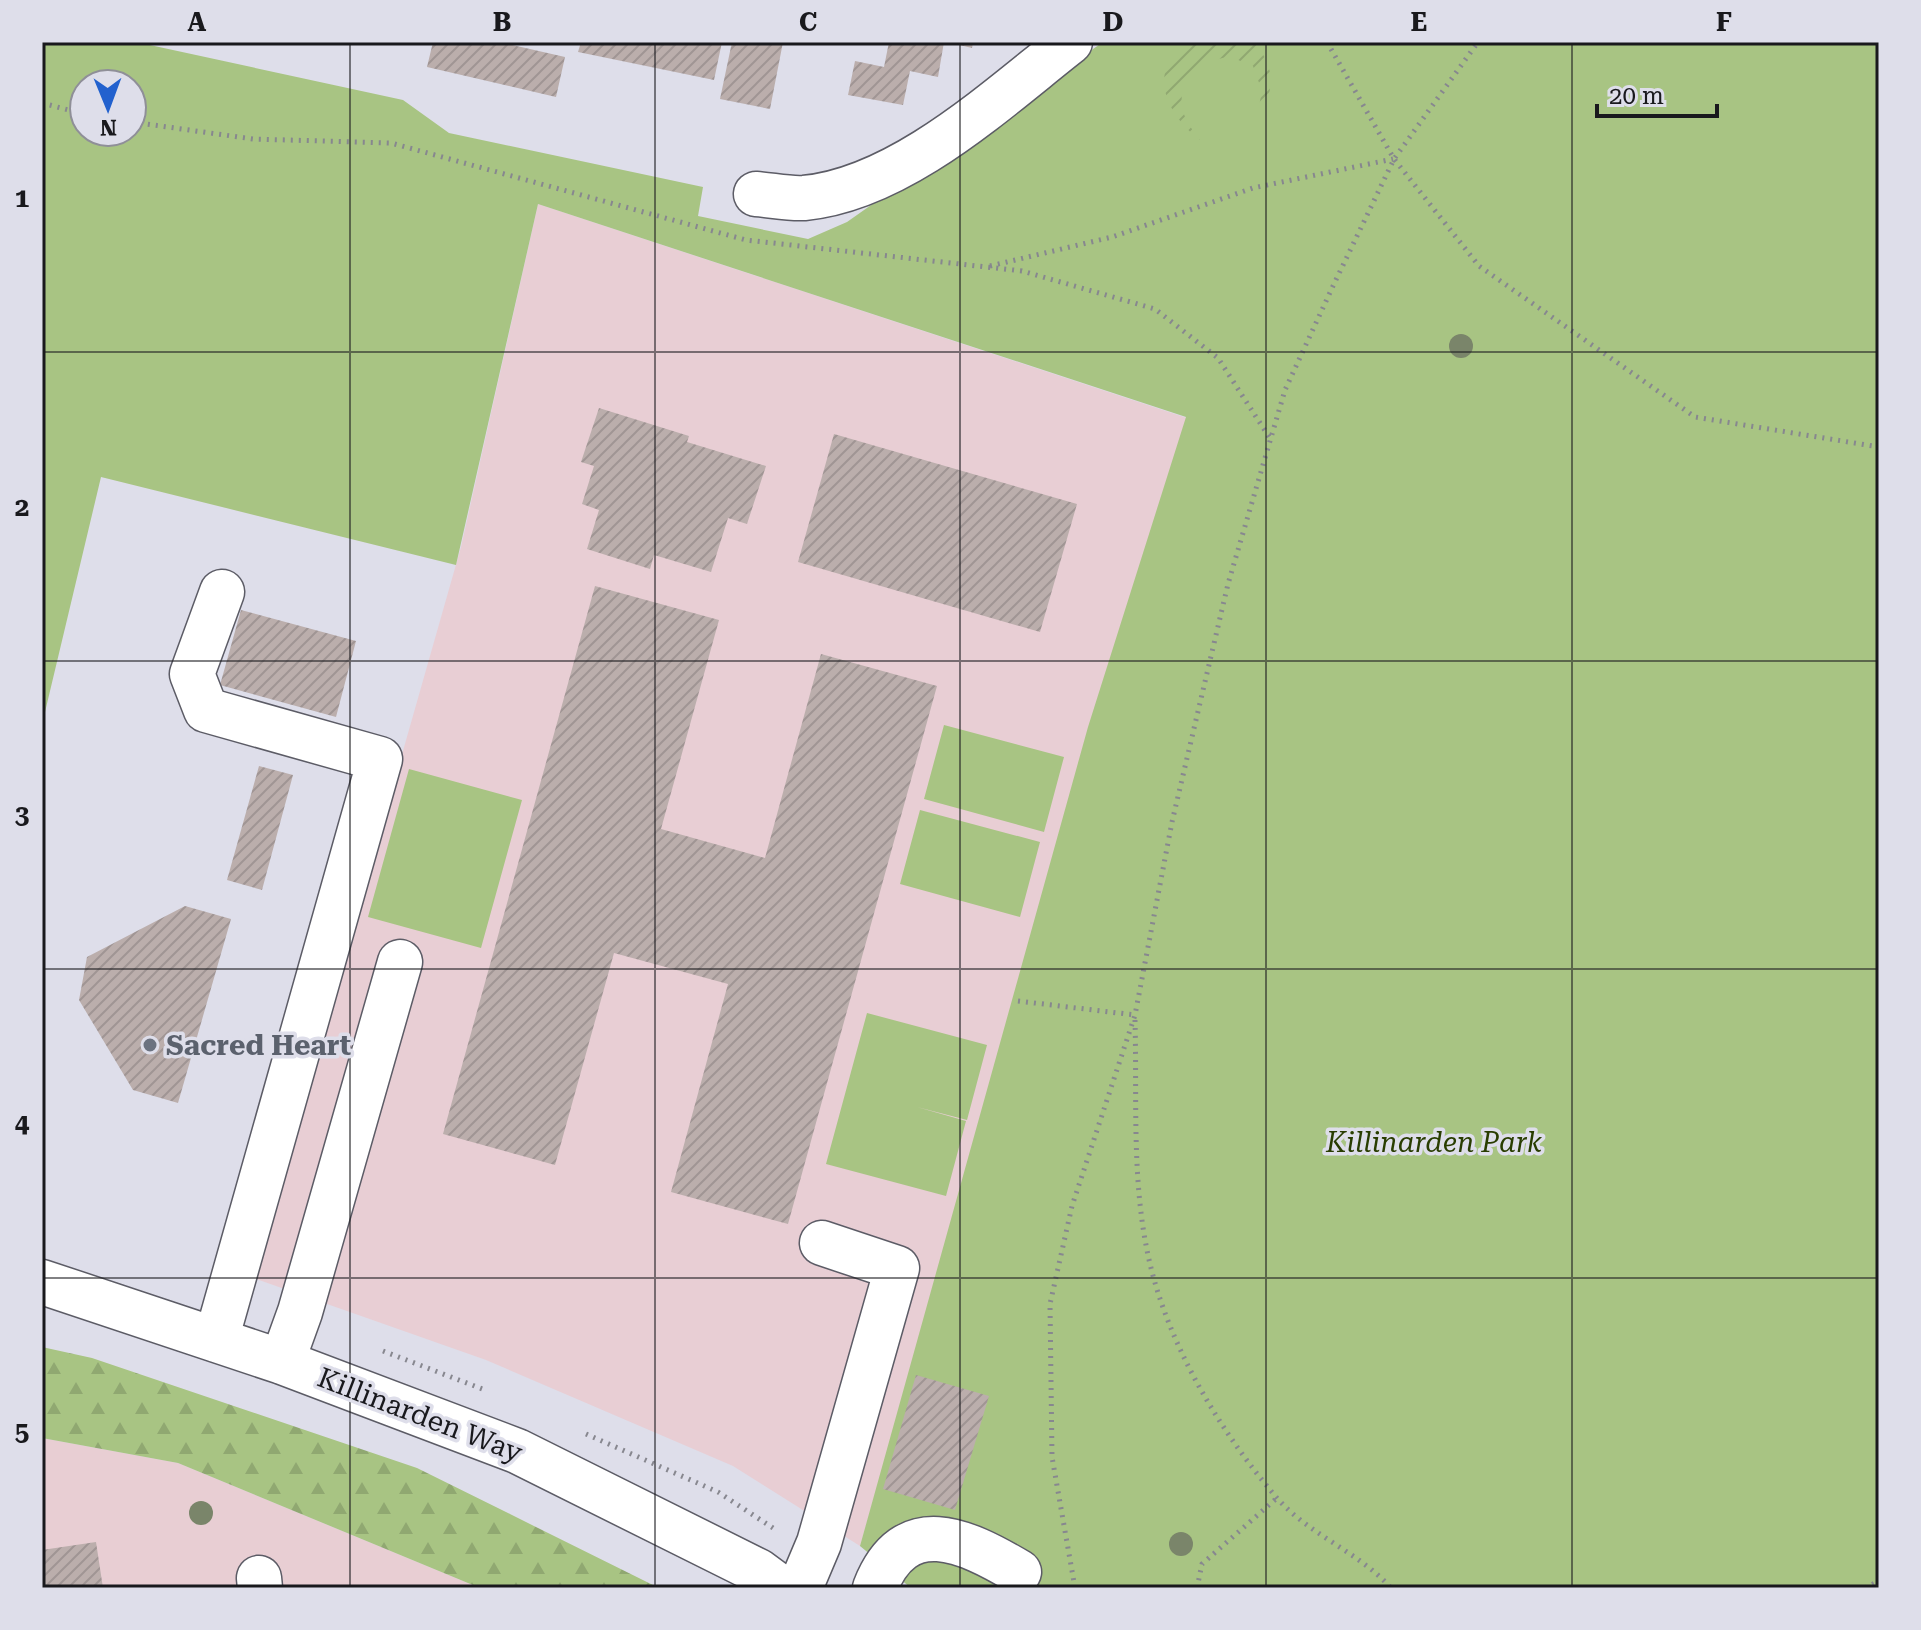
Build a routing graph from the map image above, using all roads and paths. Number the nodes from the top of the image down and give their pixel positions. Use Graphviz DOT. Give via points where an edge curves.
graph roads {
  1 [pos="1070,42"];
  2 [pos="1327,42"];
  3 [pos="1478,42"];
  4 [pos="42,106"];
  5 [pos="68,110"];
  6 [pos="148,124"];
  7 [pos="1394,159"];
  8 [pos="756,194"];
  9 [pos="986,267"];
  10 [pos="1272,441"];
  11 [pos="1879,447"];
  12 [pos="222,592"];
  13 [pos="400,962"];
  14 [pos="1018,1001"];
  15 [pos="1135,1015"];
  16 [pos="822,1243"];
  17 [pos="42,1282"];
  18 [pos="216,1340"];
  19 [pos="282,1362"];
  20 [pos="1277,1498"];
  21 [pos="1019,1572"];
  22 [pos="1879,1581"];
  23 [pos="1385,1585"];
  24 [pos="781,1588"];
  25 [pos="800,1588"];
  26 [pos="875,1588"];
  27 [pos="1075,1588"];
  28 [pos="1197,1588"];
  29 [pos="1391,1588"];
  30 [pos="1865,1588"];
  1 -- 8 [label="street" via="932,149 869,180 805,198"];
  2 -- 7 [label="path"];
  3 -- 7 [label="path"];
  4 -- 5 [label="path"];
  6 -- 9 [label="path" via="253,139 391,143 746,240"];
  7 -- 9 [label="path" via="1253,188 1112,237"];
  7 -- 10 [label="path" via="1285,390"];
  7 -- 11 [label="path" via="1479,266 1695,417"];
  9 -- 10 [label="path" via="1022,271 1155,309 1218,358"];
  10 -- 15 [label="path" via="1224,599 1172,822"];
  12 -- 18 [label="street" via="192,674 206,710 380,759"];
  13 -- 19 [label="street"];
  14 -- 15 [label="path"];
  15 -- 20 [label="path" via="1146,1246 1175,1336 1222,1426"];
  15 -- 27 [label="path" via="1072,1206 1050,1304 1052,1457"];
  16 -- 25 [label="street" via="897,1268 819,1543"];
  17 -- 18 [label="street, Killinarden Way"];
  18 -- 19 [label="street, Killinarden Way"];
  19 -- 24 [label="street, Killinarden Way" via="517,1451 758,1571"];
  20 -- 23 [label="path" via="1305,1526"];
  20 -- 28 [label="path" via="1202,1564"];
  21 -- 26 [label="street" via="956,1540 916,1541 896,1550"];
  22 -- 30 [label="path"];
  23 -- 29 [label="path"];
}
